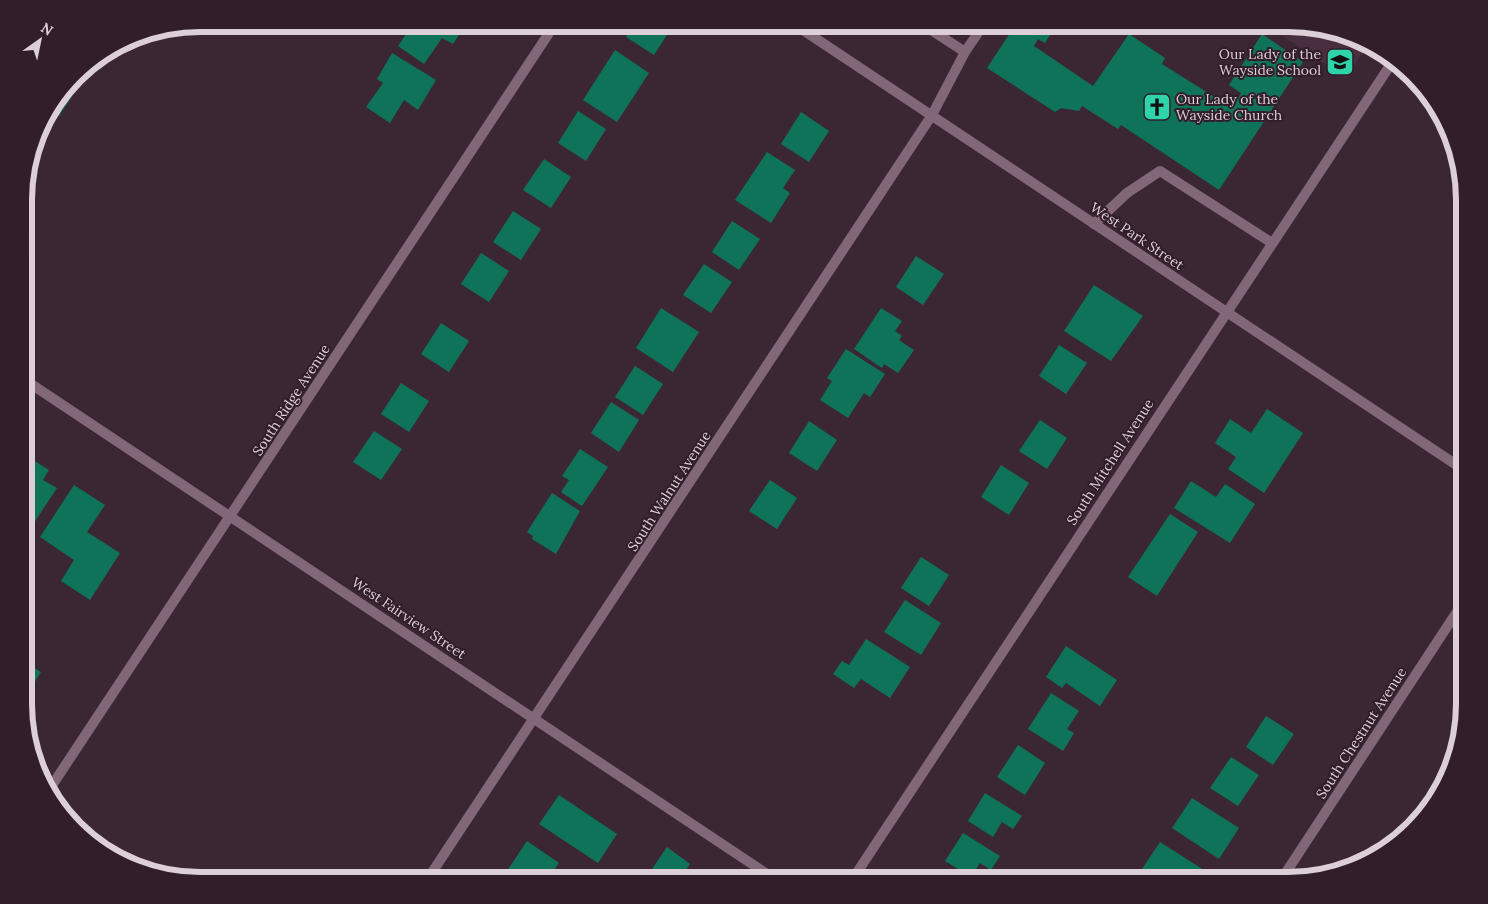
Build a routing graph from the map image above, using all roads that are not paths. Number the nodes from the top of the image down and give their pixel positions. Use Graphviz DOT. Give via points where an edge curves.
graph roads {
  1 [pos="807,32"];
  2 [pos="935,32"];
  3 [pos="978,32"];
  4 [pos="549,33"];
  5 [pos="965,52"];
  6 [pos="1389,66"];
  7 [pos="932,115"];
  8 [pos="1094,224"];
  9 [pos="1272,243"];
  10 [pos="1226,312"];
  11 [pos="32,385"];
  12 [pos="1455,464"];
  13 [pos="232,516"];
  14 [pos="1455,615"];
  15 [pos="535,719"];
  16 [pos="53,784"];
  17 [pos="763,871"];
  18 [pos="858,871"];
  19 [pos="1287,871"];
  20 [pos="433,872"];
  1 -- 7 [label="street, West Park Street"];
  2 -- 5 [label="street"];
  3 -- 5 [label="street, South Walnut Avenue"];
  4 -- 13 [label="street, South Ridge Avenue"];
  5 -- 7 [label="street, South Walnut Avenue"];
  6 -- 9 [label="street, South Mitchell Avenue"];
  7 -- 8 [label="street, West Park Street"];
  7 -- 15 [label="street, South Walnut Avenue"];
  8 -- 9 [label="street" via="1127,193 1160,171"];
  8 -- 10 [label="street, West Park Street"];
  9 -- 10 [label="street, South Mitchell Avenue"];
  10 -- 12 [label="street, West Park Street"];
  10 -- 18 [label="street, South Mitchell Avenue"];
  11 -- 13 [label="street, West Fairview Street"];
  13 -- 15 [label="street, West Fairview Street"];
  13 -- 16 [label="street, South Ridge Avenue"];
  14 -- 19 [label="street, South Chestnut Avenue"];
  15 -- 17 [label="street, West Fairview Street"];
  15 -- 20 [label="street, South Walnut Avenue"];
}
